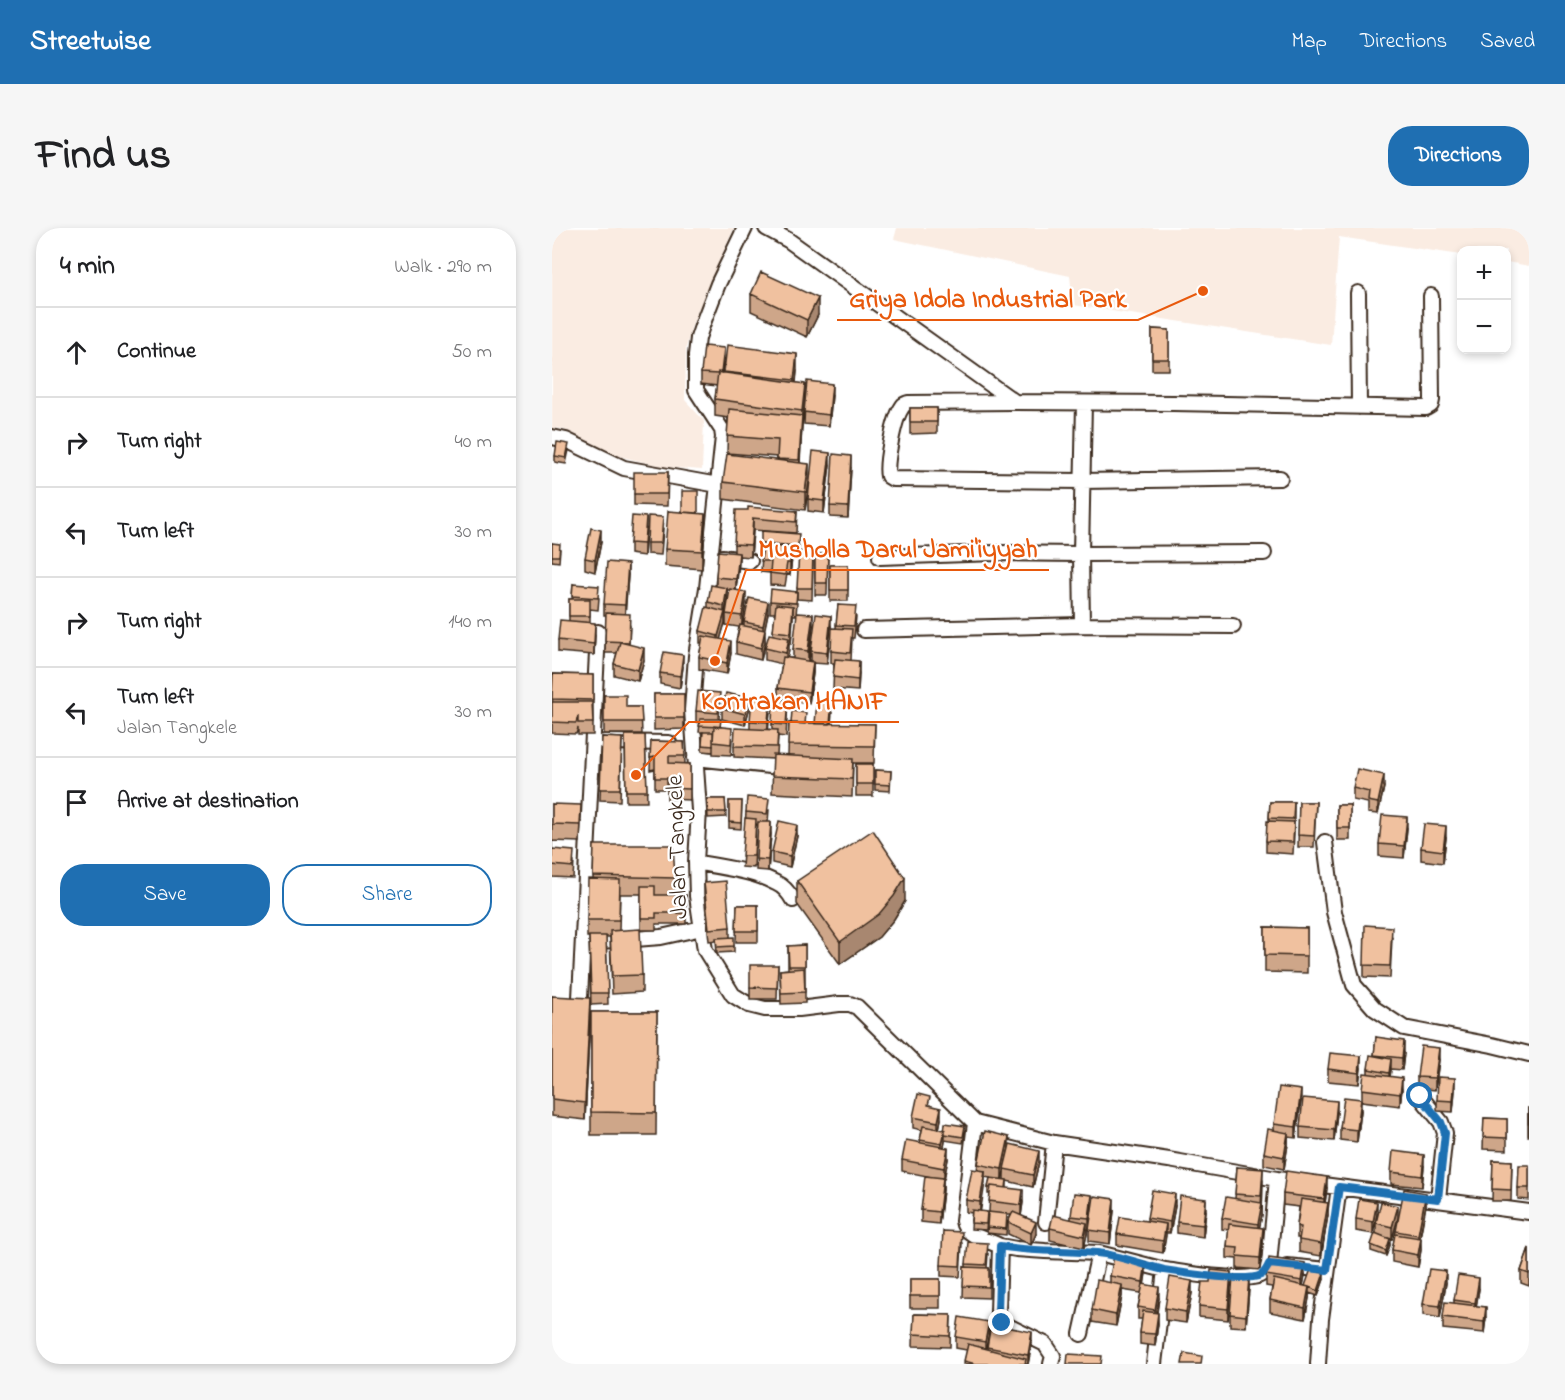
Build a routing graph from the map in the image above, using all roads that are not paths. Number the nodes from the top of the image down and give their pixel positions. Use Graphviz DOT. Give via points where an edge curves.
graph roads {
  1 [pos="745,228"];
  2 [pos="766,228"];
  3 [pos="1358,293"];
  4 [pos="1431,296"];
  5 [pos="1015,402"];
  6 [pos="1084,403"];
  7 [pos="1359,407"];
  8 [pos="552,437"];
  9 [pos="1280,478"];
  10 [pos="1082,481"];
  11 [pos="718,485"];
  12 [pos="1264,553"];
  13 [pos="1081,554"];
  14 [pos="710,556"];
  15 [pos="880,556"];
  16 [pos="750,561"];
  17 [pos="1082,625"];
  18 [pos="1233,626"];
  19 [pos="864,630"];
  20 [pos="598,632"];
  21 [pos="593,742"];
  22 [pos="694,743"];
  23 [pos="695,758"];
  24 [pos="805,769"];
  25 [pos="1325,843"];
  26 [pos="696,862"];
  27 [pos="793,900"];
  28 [pos="702,928"];
  29 [pos="583,941"];
  30 [pos="552,1008"];
  31 [pos="1529,1054"];
  32 [pos="1420,1096"];
  33 [pos="975,1123"];
  34 [pos="1054,1143"];
  35 [pos="1277,1179"];
  36 [pos="1339,1187"];
  37 [pos="1438,1199"];
  38 [pos="1529,1212"];
  39 [pos="1046,1222"];
  40 [pos="1000,1246"];
  41 [pos="1099,1253"];
  42 [pos="1269,1264"];
  43 [pos="1165,1270"];
  44 [pos="1327,1270"];
  45 [pos="1081,1334"];
  46 [pos="1051,1364"];
  47 [pos="1154,1364"];
  48 [pos="1318,1364"];
  1 -- 11 [label="street, Jalan Tangkele" via="718,284 698,338 696,355 696,390 722,430"];
  2 -- 5 [label="street"];
  3 -- 7 [label="street"];
  4 -- 7 [label="street" via="1431,405"];
  5 -- 6 [label="street"];
  5 -- 10 [label="street" via="904,405 892,438 888,476"];
  6 -- 7 [label="street"];
  6 -- 10 [label="street"];
  8 -- 11 [label="street" via="624,468"];
  9 -- 10 [label="street"];
  10 -- 13 [label="street"];
  11 -- 14 [label="street, Jalan Tangkele"];
  12 -- 13 [label="street"];
  13 -- 15 [label="street"];
  13 -- 17 [label="street"];
  14 -- 16 [label="street"];
  14 -- 22 [label="street, Jalan Tangkele" via="696,656 699,693 692,710"];
  17 -- 18 [label="street"];
  17 -- 19 [label="street"];
  20 -- 21 [label="street"];
  21 -- 22 [label="street"];
  21 -- 29 [label="street"];
  22 -- 23 [label="street, Jalan Tangkele"];
  23 -- 24 [label="street"];
  23 -- 26 [label="street, Jalan Tangkele" via="699,810"];
  25 -- 31 [label="street" via="1334,912 1354,985 1375,1009 1404,1028"];
  26 -- 27 [label="street" via="777,883"];
  26 -- 28 [label="street, Jalan Tangkele"];
  28 -- 29 [label="street" via="661,937"];
  28 -- 33 [label="street, Jalan Tangkele" via="705,950 733,995 765,1009 839,1004 857,1007"];
  29 -- 30 [label="street" via="578,1009"];
  32 -- 37 [label="street" via="1445,1133"];
  33 -- 34 [label="street"];
  33 -- 40 [label="street" via="964,1228"];
  34 -- 35 [label="street"];
  34 -- 39 [label="street"];
  35 -- 36 [label="street"];
  35 -- 42 [label="street"];
  36 -- 37 [label="street"];
  36 -- 44 [label="street"];
  37 -- 38 [label="street"];
  40 -- 41 [label="street"];
  40 -- 46 [label="street" via="999,1319 1045,1344 1053,1356"];
  41 -- 43 [label="street"];
  41 -- 45 [label="street"];
  42 -- 43 [label="street" via="1259,1276 1234,1278"];
  42 -- 44 [label="street"];
  43 -- 47 [label="street"];
  44 -- 48 [label="street"];
}
